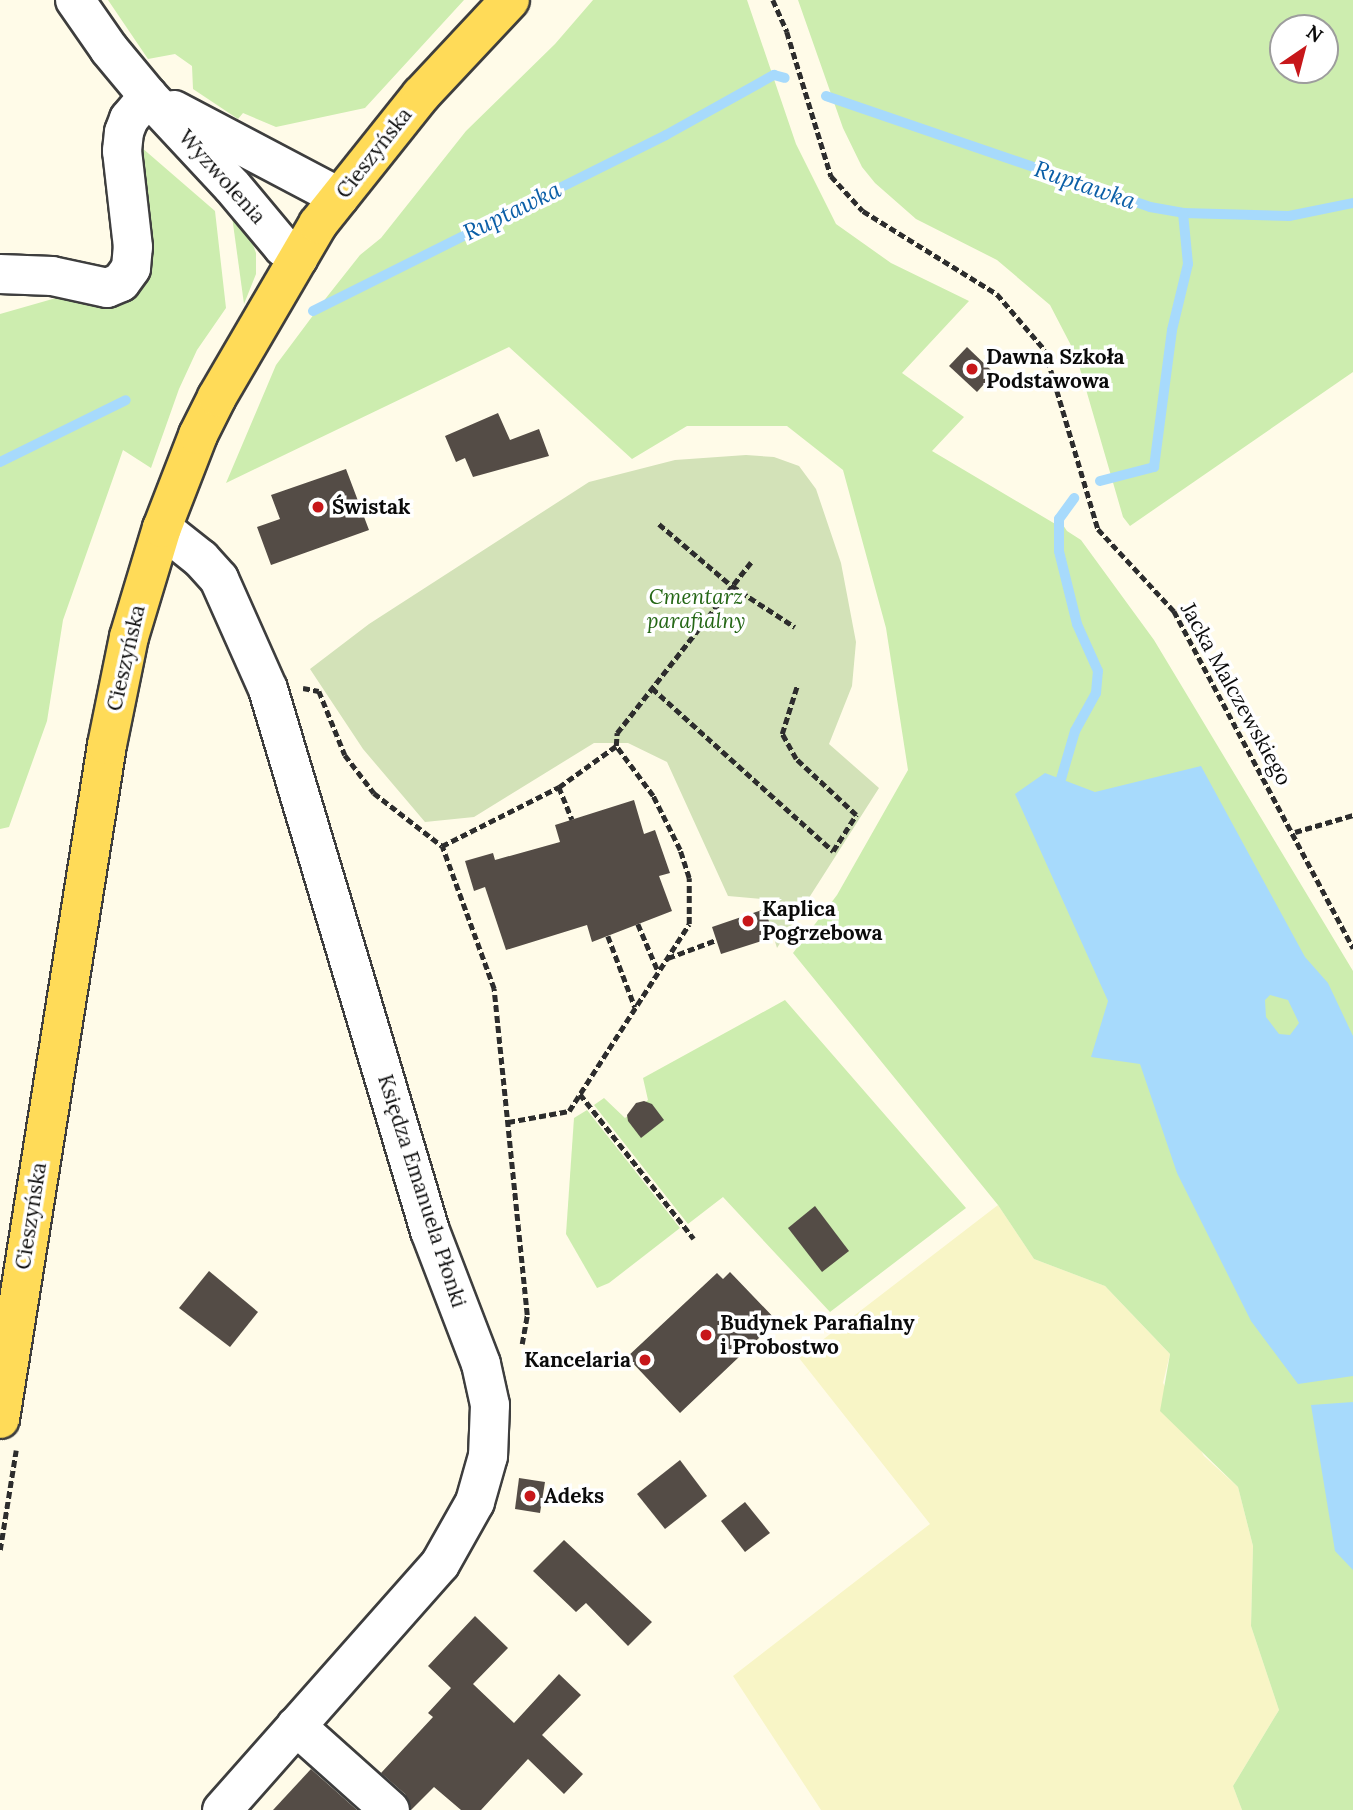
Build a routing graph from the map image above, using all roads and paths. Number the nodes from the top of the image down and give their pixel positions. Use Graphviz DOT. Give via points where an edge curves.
graph roads {
  1 [pos="75,0"];
  2 [pos="510,0"];
  3 [pos="773,0"];
  4 [pos="148,96"];
  5 [pos="339,197"];
  6 [pos="298,258"];
  7 [pos="0,274"];
  8 [pos="659,524"];
  9 [pos="162,528"];
  10 [pos="751,562"];
  11 [pos="732,586"];
  12 [pos="795,627"];
  13 [pos="797,686"];
  14 [pos="652,688"];
  15 [pos="268,689"];
  16 [pos="616,746"];
  17 [pos="559,787"];
  18 [pos="1353,815"];
  19 [pos="572,820"];
  20 [pos="1295,832"];
  21 [pos="442,846"];
  22 [pos="638,924"];
  23 [pos="608,936"];
  24 [pos="716,940"];
  25 [pos="1353,948"];
  26 [pos="667,959"];
  27 [pos="658,972"];
  28 [pos="635,1007"];
  29 [pos="580,1094"];
  30 [pos="508,1122"];
  31 [pos="694,1239"];
  32 [pos="522,1344"];
  33 [pos="0,1419"];
  34 [pos="296,1726"];
  35 [pos="222,1810"];
  36 [pos="390,1810"];
  1 -- 4 [label="street, Wyzwolenia"];
  2 -- 5 [label="main road, Cieszyńska" via="421,95"];
  3 -- 20 [label="path, Jacka Malczewskiego" via="831,176 863,211 997,294 1045,350 1098,529 1174,611"];
  4 -- 5 [label="street, Wyzwolenia"];
  4 -- 6 [label="street, Wyzwolenia" via="283,247"];
  4 -- 7 [label="street" via="128,119 124,132 132,247 131,268 121,282 107,288 52,276"];
  5 -- 6 [label="main road, Cieszyńska"];
  6 -- 9 [label="main road, Cieszyńska" via="217,397"];
  8 -- 11 [label="path"];
  9 -- 15 [label="street, Księdza Emanuela Płonki" via="219,579"];
  9 -- 33 [label="main road, Cieszyńska" via="129,637 107,744"];
  10 -- 11 [label="path"];
  11 -- 12 [label="path"];
  11 -- 14 [label="path"];
  13 -- 14 [label="path" via="782,734 796,759 856,815 833,851"];
  14 -- 16 [label="path" via="617,733"];
  15 -- 21 [label="path" via="290,686 319,691 345,755 374,793"];
  15 -- 34 [label="street, Księdza Emanuela Płonki" via="430,1231 481,1364 490,1405 488,1456 475,1502 440,1564"];
  16 -- 17 [label="path"];
  16 -- 26 [label="path" via="653,796 689,878 689,924"];
  17 -- 19 [label="path"];
  17 -- 21 [label="path"];
  18 -- 20 [label="path"];
  20 -- 25 [label="path, Jacka Malczewskiego"];
  21 -- 30 [label="path" via="494,989"];
  22 -- 27 [label="path"];
  23 -- 28 [label="path"];
  24 -- 26 [label="path"];
  26 -- 27 [label="path"];
  27 -- 28 [label="path"];
  28 -- 29 [label="path"];
  29 -- 30 [label="path" via="569,1111"];
  29 -- 31 [label="path"];
  30 -- 32 [label="path" via="527,1315"];
  34 -- 35 [label="street, Księdza Emanuela Płonki"];
  34 -- 36 [label="street"];
}
